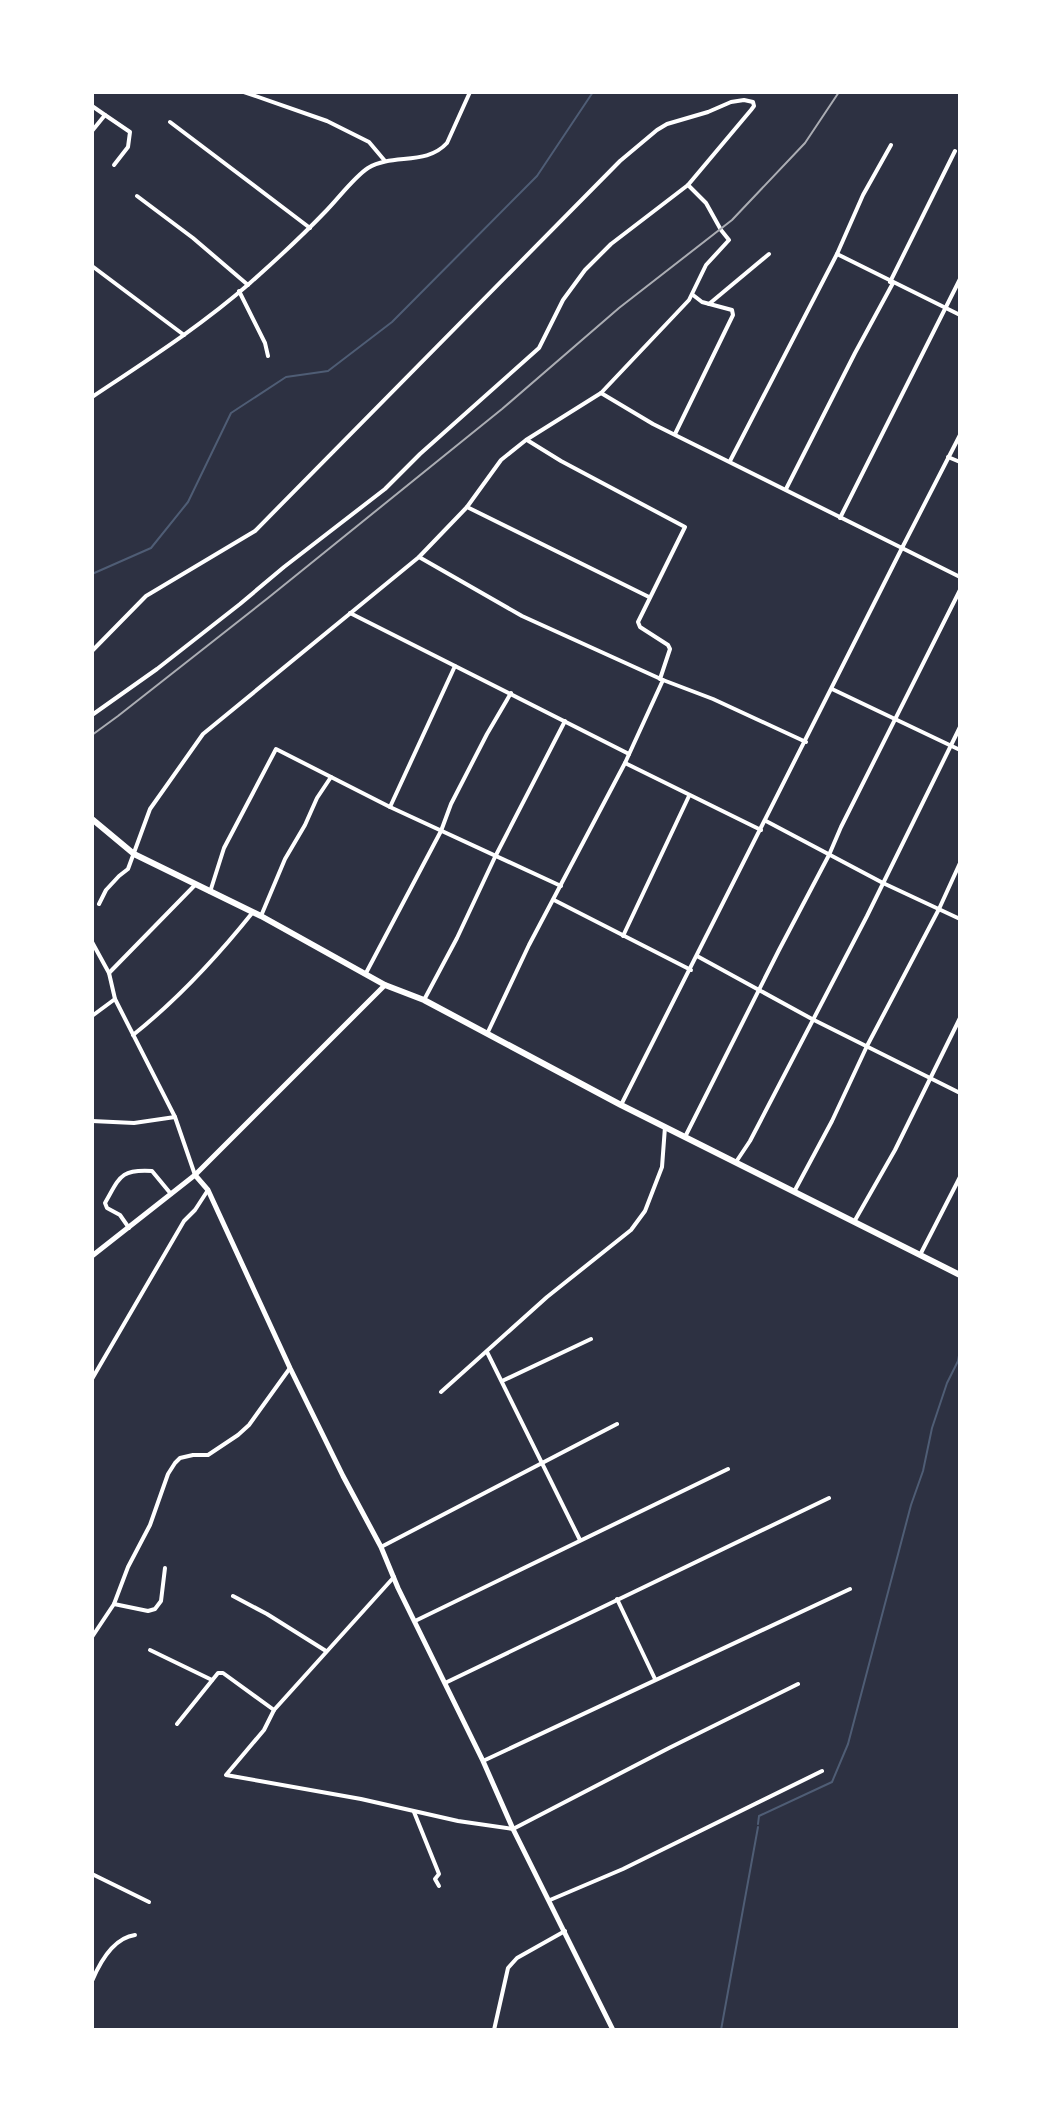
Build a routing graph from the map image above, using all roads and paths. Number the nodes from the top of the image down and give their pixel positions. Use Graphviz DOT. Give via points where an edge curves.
graph roads {
  1 [pos="244,92"];
  2 [pos="470,92"];
  3 [pos="92,106"];
  4 [pos="105,115"];
  5 [pos="170,122"];
  6 [pos="92,131"];
  7 [pos="891,145"];
  8 [pos="955,151"];
  9 [pos="385,161"];
  10 [pos="114,165"];
  11 [pos="688,185"];
  12 [pos="137,196"];
  13 [pos="310,228"];
  14 [pos="769,254"];
  15 [pos="837,254"];
  16 [pos="92,266"];
  17 [pos="960,279"];
  18 [pos="891,282"];
  19 [pos="248,285"];
  20 [pos="239,291"];
  21 [pos="693,295"];
  22 [pos="709,304"];
  23 [pos="946,308"];
  24 [pos="960,315"];
  25 [pos="184,335"];
  26 [pos="268,356"];
  27 [pos="601,393"];
  28 [pos="92,397"];
  29 [pos="675,434"];
  30 [pos="960,435"];
  31 [pos="526,440"];
  32 [pos="948,457"];
  33 [pos="730,461"];
  34 [pos="960,462"];
  35 [pos="786,489"];
  36 [pos="467,507"];
  37 [pos="840,518"];
  38 [pos="902,548"];
  39 [pos="419,557"];
  40 [pos="960,577"];
  41 [pos="960,590"];
  42 [pos="649,597"];
  43 [pos="350,613"];
  44 [pos="92,651"];
  45 [pos="455,666"];
  46 [pos="661,679"];
  47 [pos="832,688"];
  48 [pos="511,693"];
  49 [pos="92,715"];
  50 [pos="895,718"];
  51 [pos="565,721"];
  52 [pos="960,727"];
  53 [pos="806,742"];
  54 [pos="952,746"];
  55 [pos="960,750"];
  56 [pos="629,754"];
  57 [pos="625,763"];
  58 [pos="331,777"];
  59 [pos="689,796"];
  60 [pos="390,807"];
  61 [pos="92,819"];
  62 [pos="766,821"];
  63 [pos="761,830"];
  64 [pos="441,831"];
  65 [pos="134,854"];
  66 [pos="829,855"];
  67 [pos="495,857"];
  68 [pos="960,863"];
  69 [pos="883,883"];
  70 [pos="195,885"];
  71 [pos="561,886"];
  72 [pos="210,892"];
  73 [pos="553,900"];
  74 [pos="99,904"];
  75 [pos="939,909"];
  76 [pos="253,912"];
  77 [pos="261,916"];
  78 [pos="960,919"];
  79 [pos="623,936"];
  80 [pos="92,942"];
  81 [pos="697,956"];
  82 [pos="691,970"];
  83 [pos="109,973"];
  84 [pos="366,973"];
  85 [pos="385,985"];
  86 [pos="759,989"];
  87 [pos="115,999"];
  88 [pos="424,1000"];
  89 [pos="92,1016"];
  90 [pos="960,1018"];
  91 [pos="812,1019"];
  92 [pos="487,1034"];
  93 [pos="133,1035"];
  94 [pos="867,1046"];
  95 [pos="930,1077"];
  96 [pos="960,1093"];
  97 [pos="621,1105"];
  98 [pos="175,1117"];
  99 [pos="92,1121"];
  100 [pos="665,1127"];
  101 [pos="685,1137"];
  102 [pos="736,1163"];
  103 [pos="195,1175"];
  104 [pos="960,1177"];
  105 [pos="208,1190"];
  106 [pos="794,1192"];
  107 [pos="171,1194"];
  108 [pos="854,1222"];
  109 [pos="129,1228"];
  110 [pos="920,1255"];
  111 [pos="92,1256"];
  112 [pos="960,1275"];
  113 [pos="591,1339"];
  114 [pos="487,1352"];
  115 [pos="290,1368"];
  116 [pos="92,1379"];
  117 [pos="502,1381"];
  118 [pos="441,1392"];
  119 [pos="617,1424"];
  120 [pos="543,1463"];
  121 [pos="728,1469"];
  122 [pos="829,1498"];
  123 [pos="581,1540"];
  124 [pos="381,1547"];
  125 [pos="165,1568"];
  126 [pos="394,1577"];
  127 [pos="850,1589"];
  128 [pos="233,1596"];
  129 [pos="617,1599"];
  130 [pos="114,1604"];
  131 [pos="415,1621"];
  132 [pos="92,1637"];
  133 [pos="150,1650"];
  134 [pos="326,1651"];
  135 [pos="655,1679"];
  136 [pos="212,1680"];
  137 [pos="445,1683"];
  138 [pos="798,1684"];
  139 [pos="274,1710"];
  140 [pos="177,1724"];
  141 [pos="483,1761"];
  142 [pos="822,1771"];
  143 [pos="414,1812"];
  144 [pos="513,1829"];
  145 [pos="92,1874"];
  146 [pos="439,1886"];
  147 [pos="550,1900"];
  148 [pos="149,1902"];
  149 [pos="565,1931"];
  150 [pos="135,1935"];
  151 [pos="92,1981"];
  152 [pos="494,2030"];
  153 [pos="613,2030"];
  1 -- 9 [label="street" via="327,121 369,142"];
  2 -- 9 [label="street" via="442,149 424,157"];
  3 -- 4 [label="street"];
  4 -- 6 [label="street"];
  4 -- 10 [label="street" via="130,132 128,147"];
  5 -- 13 [label="street"];
  7 -- 15 [label="street"];
  8 -- 18 [label="street"];
  9 -- 13 [label="street" via="366,169"];
  11 -- 21 [label="street" via="729,240 706,265"];
  11 -- 44 [label="street" via="754,106 750,100 657,130 620,161 255,531 146,596"];
  11 -- 49 [label="street" via="585,270 539,348 385,489"];
  12 -- 19 [label="street"];
  13 -- 19 [label="street"];
  14 -- 22 [label="street"];
  15 -- 18 [label="street"];
  15 -- 33 [label="street"];
  16 -- 25 [label="street"];
  17 -- 23 [label="street"];
  18 -- 23 [label="street"];
  18 -- 35 [label="street"];
  19 -- 20 [label="street"];
  20 -- 25 [label="street"];
  20 -- 26 [label="street"];
  21 -- 22 [label="street"];
  21 -- 27 [label="street"];
  22 -- 29 [label="street" via="732,310 732,320"];
  23 -- 24 [label="street"];
  23 -- 37 [label="street"];
  25 -- 28 [label="street"];
  27 -- 29 [label="street"];
  27 -- 31 [label="street"];
  29 -- 33 [label="street"];
  30 -- 32 [label="street"];
  31 -- 36 [label="street" via="501,460"];
  31 -- 42 [label="street" via="685,527"];
  32 -- 34 [label="street"];
  32 -- 38 [label="street"];
  33 -- 35 [label="street"];
  35 -- 37 [label="street"];
  36 -- 39 [label="street"];
  36 -- 42 [label="street"];
  37 -- 38 [label="street"];
  38 -- 40 [label="street"];
  38 -- 47 [label="street"];
  39 -- 43 [label="street"];
  39 -- 46 [label="street" via="522,616"];
  41 -- 50 [label="street"];
  42 -- 46 [label="street" via="638,624 670,649"];
  43 -- 45 [label="street"];
  43 -- 65 [label="street" via="203,734 150,809"];
  45 -- 48 [label="street"];
  45 -- 60 [label="street"];
  46 -- 53 [label="street"];
  46 -- 56 [label="street"];
  47 -- 50 [label="street"];
  47 -- 53 [label="street"];
  48 -- 51 [label="street"];
  48 -- 64 [label="street"];
  50 -- 54 [label="street"];
  50 -- 66 [label="street"];
  51 -- 56 [label="street"];
  51 -- 67 [label="street"];
  52 -- 54 [label="street"];
  53 -- 62 [label="street"];
  54 -- 55 [label="street"];
  54 -- 69 [label="street"];
  56 -- 57 [label="street"];
  57 -- 59 [label="street"];
  57 -- 71 [label="street"];
  58 -- 60 [label="street"];
  58 -- 72 [label="street" via="276,749 224,848"];
  58 -- 77 [label="street" via="285,859"];
  59 -- 63 [label="street"];
  59 -- 79 [label="street"];
  60 -- 64 [label="street"];
  61 -- 65 [label="main road"];
  62 -- 63 [label="street"];
  62 -- 66 [label="street"];
  63 -- 81 [label="street"];
  64 -- 67 [label="street"];
  64 -- 84 [label="street"];
  65 -- 70 [label="main road"];
  65 -- 74 [label="street"];
  66 -- 69 [label="street"];
  66 -- 86 [label="street"];
  67 -- 71 [label="street"];
  67 -- 88 [label="street"];
  68 -- 75 [label="street"];
  69 -- 75 [label="street"];
  69 -- 91 [label="street"];
  70 -- 72 [label="main road"];
  70 -- 83 [label="street"];
  71 -- 73 [label="street"];
  72 -- 76 [label="main road"];
  73 -- 79 [label="street"];
  73 -- 92 [label="street"];
  75 -- 78 [label="street"];
  75 -- 94 [label="street"];
  76 -- 77 [label="main road"];
  76 -- 93 [label="street" via="166,1009"];
  77 -- 84 [label="main road"];
  79 -- 82 [label="street"];
  80 -- 83 [label="street"];
  81 -- 82 [label="street"];
  81 -- 86 [label="street"];
  82 -- 97 [label="street"];
  83 -- 87 [label="street"];
  84 -- 85 [label="main road"];
  85 -- 88 [label="main road"];
  85 -- 103 [label="street"];
  86 -- 91 [label="street"];
  86 -- 101 [label="street"];
  87 -- 89 [label="street"];
  87 -- 93 [label="street"];
  88 -- 92 [label="main road"];
  90 -- 95 [label="street"];
  91 -- 94 [label="street"];
  91 -- 102 [label="street"];
  92 -- 97 [label="main road"];
  93 -- 98 [label="street"];
  94 -- 95 [label="street"];
  94 -- 106 [label="street"];
  95 -- 96 [label="street"];
  95 -- 108 [label="street"];
  97 -- 100 [label="main road"];
  98 -- 99 [label="street" via="134,1123"];
  98 -- 103 [label="street"];
  100 -- 101 [label="main road"];
  100 -- 114 [label="street" via="662,1167 645,1211 631,1230"];
  101 -- 102 [label="main road"];
  102 -- 106 [label="main road"];
  103 -- 105 [label="street"];
  103 -- 107 [label="street"];
  104 -- 110 [label="street"];
  105 -- 115 [label="street"];
  105 -- 116 [label="street" via="184,1221"];
  106 -- 108 [label="main road"];
  107 -- 109 [label="street"];
  107 -- 109 [label="street" via="152,1171 123,1174 105,1205"];
  108 -- 110 [label="main road"];
  109 -- 111 [label="street"];
  110 -- 112 [label="main road"];
  113 -- 117 [label="street"];
  114 -- 117 [label="street"];
  114 -- 118 [label="street"];
  115 -- 124 [label="street"];
  115 -- 130 [label="street" via="238,1435 208,1455 175,1463"];
  117 -- 120 [label="street"];
  119 -- 120 [label="street"];
  120 -- 123 [label="street"];
  120 -- 124 [label="street"];
  121 -- 123 [label="street"];
  122 -- 129 [label="street"];
  123 -- 131 [label="street"];
  124 -- 126 [label="street"];
  125 -- 130 [label="street" via="155,1609"];
  126 -- 131 [label="street"];
  126 -- 134 [label="street"];
  127 -- 135 [label="street"];
  128 -- 134 [label="street"];
  129 -- 135 [label="street"];
  129 -- 137 [label="street"];
  130 -- 132 [label="street"];
  131 -- 137 [label="street"];
  133 -- 136 [label="street"];
  134 -- 139 [label="street"];
  135 -- 141 [label="street"];
  136 -- 139 [label="street" via="223,1673"];
  136 -- 140 [label="street"];
  137 -- 141 [label="street"];
  138 -- 144 [label="street"];
  139 -- 143 [label="street" via="226,1775"];
  141 -- 144 [label="street"];
  142 -- 147 [label="street"];
  143 -- 144 [label="street"];
  143 -- 146 [label="street"];
  144 -- 147 [label="street"];
  145 -- 148 [label="street"];
  147 -- 149 [label="street"];
  149 -- 152 [label="street" via="508,1968"];
  149 -- 153 [label="street"];
  150 -- 151 [label="street" via="115,1944"];
}
